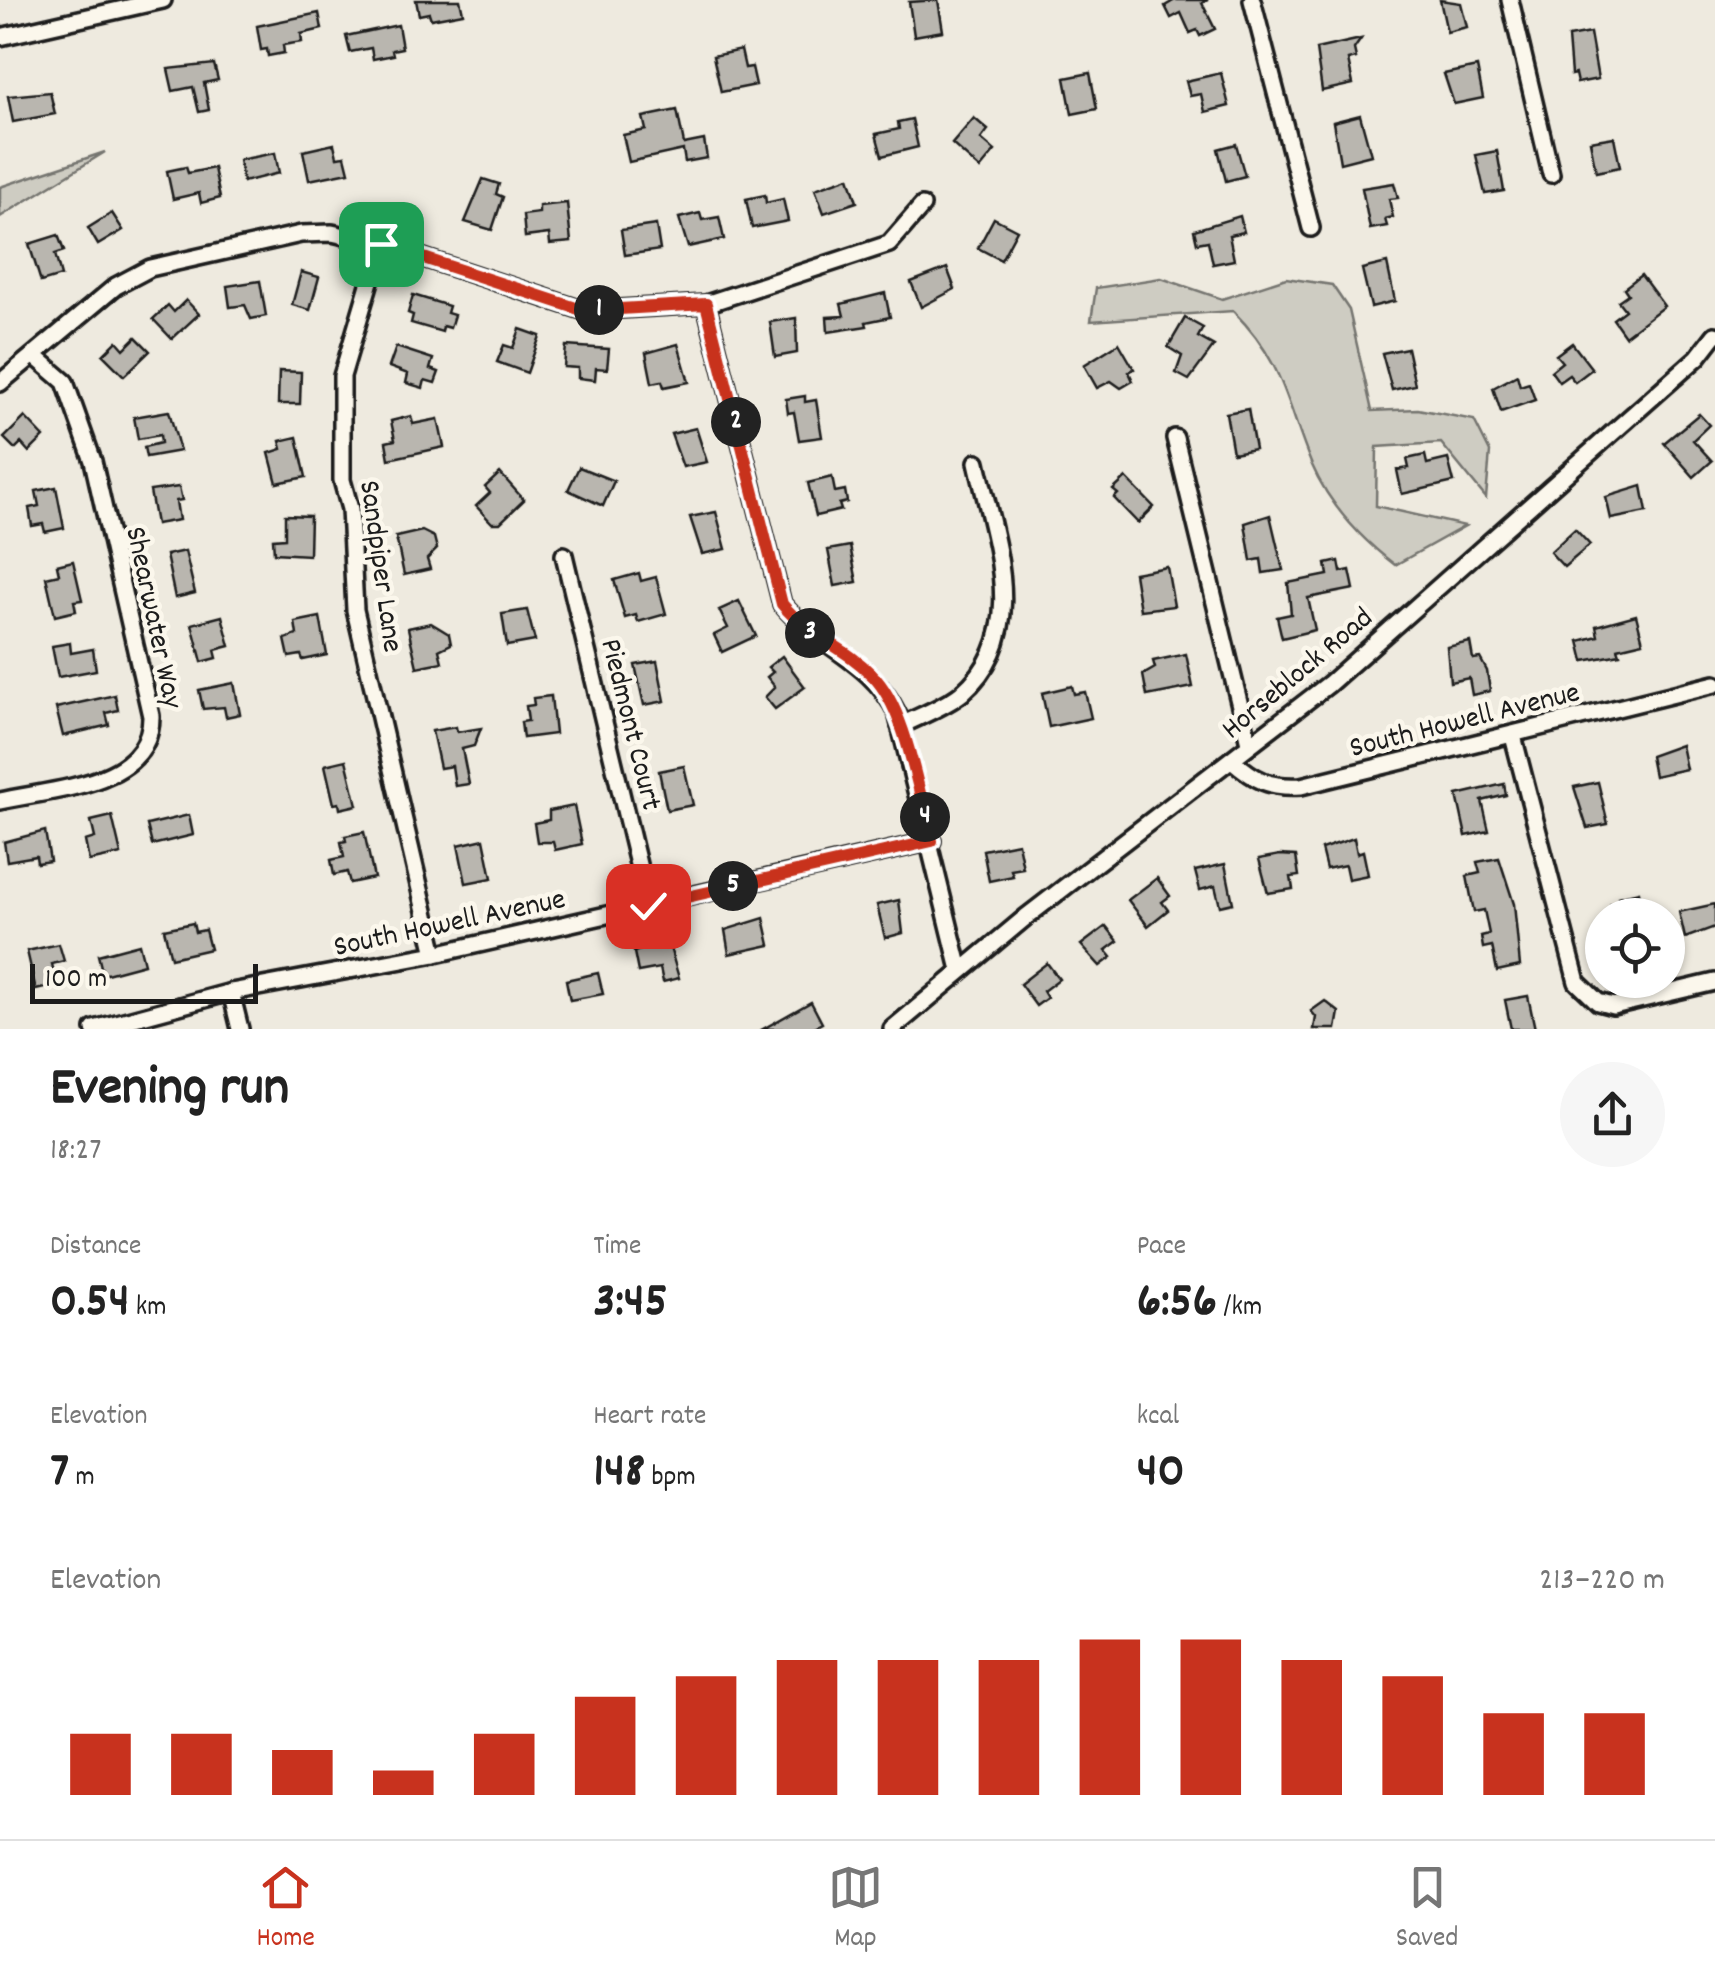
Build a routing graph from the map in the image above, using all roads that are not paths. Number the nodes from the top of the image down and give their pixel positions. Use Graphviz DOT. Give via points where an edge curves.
graph roads {
  1 [pos="163,0"];
  2 [pos="1252,0"];
  3 [pos="1510,0"];
  4 [pos="0,36"];
  5 [pos="1551,174"];
  6 [pos="922,206"];
  7 [pos="1310,228"];
  8 [pos="381,244"];
  9 [pos="706,304"];
  10 [pos="1715,335"];
  11 [pos="36,357"];
  12 [pos="0,383"];
  13 [pos="1175,438"];
  14 [pos="977,462"];
  15 [pos="564,556"];
  16 [pos="1715,684"];
  17 [pos="900,726"];
  18 [pos="1513,736"];
  19 [pos="1249,743"];
  20 [pos="1232,760"];
  21 [pos="0,801"];
  22 [pos="932,841"];
  23 [pos="648,906"];
  24 [pos="435,954"];
  25 [pos="960,970"];
  26 [pos="1715,982"];
  27 [pos="231,992"];
  28 [pos="94,1029"];
  29 [pos="240,1029"];
  30 [pos="892,1029"];
  1 -- 4 [label="street"];
  2 -- 7 [label="street"];
  3 -- 5 [label="street"];
  6 -- 9 [label="street" via="889,244"];
  8 -- 9 [label="street" via="585,311"];
  8 -- 11 [label="street" via="332,232 301,234 150,268 116,286"];
  8 -- 24 [label="street, Sandpiper Lane" via="342,376 342,480 350,509 355,610"];
  9 -- 17 [label="street" via="782,604 802,628 875,677"];
  10 -- 19 [label="street, Horseblock Road" via="1344,670"];
  11 -- 12 [label="street"];
  11 -- 21 [label="street, Shearwater Way" via="65,382 93,460 151,737 141,756 122,770"];
  13 -- 19 [label="street"];
  14 -- 17 [label="street" via="1004,593 998,647 959,696"];
  15 -- 23 [label="street, Piedmont Court"];
  16 -- 18 [label="street, South Howell Avenue"];
  17 -- 22 [label="street"];
  18 -- 20 [label="street, South Howell Avenue" via="1278,788 1257,782"];
  18 -- 26 [label="street" via="1578,982 1598,1002 1614,1006"];
  19 -- 20 [label="street, Horseblock Road"];
  20 -- 25 [label="street, Horseblock Road"];
  22 -- 23 [label="street, South Howell Avenue"];
  22 -- 25 [label="street"];
  23 -- 24 [label="street, South Howell Avenue"];
  24 -- 27 [label="street, South Howell Avenue"];
  25 -- 30 [label="street, Horseblock Road"];
  27 -- 28 [label="street, South Howell Avenue"];
  27 -- 29 [label="street"];
}
